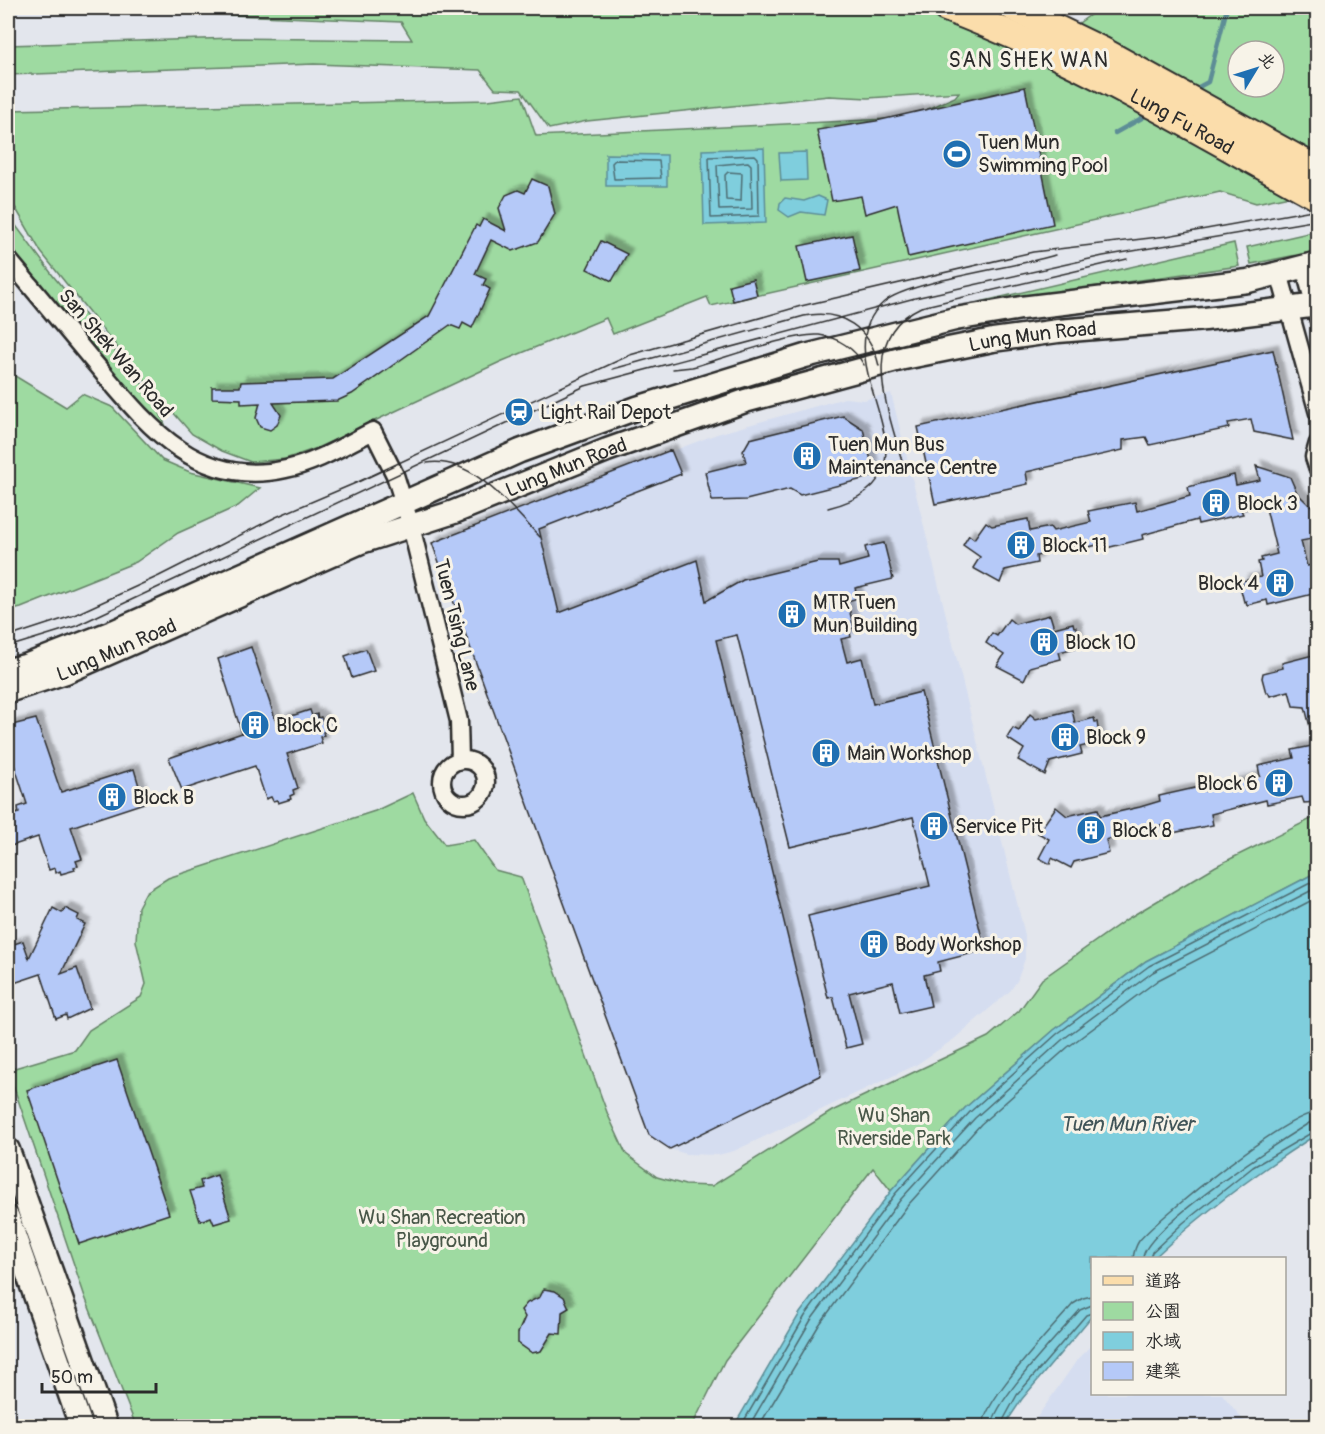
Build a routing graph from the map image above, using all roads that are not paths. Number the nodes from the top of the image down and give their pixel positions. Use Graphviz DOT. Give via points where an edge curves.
graph roads {
  1 [pos="946,8"];
  2 [pos="1014,8"];
  3 [pos="1317,170"];
  4 [pos="1317,197"];
  5 [pos="8,259"];
  6 [pos="1310,265"];
  7 [pos="1279,273"];
  8 [pos="1289,309"];
  9 [pos="1316,310"];
  10 [pos="1317,413"];
  11 [pos="373,431"];
  12 [pos="1317,443"];
  13 [pos="1317,469"];
  14 [pos="404,502"];
  15 [pos="411,526"];
  16 [pos="8,670"];
  17 [pos="8,691"];
  18 [pos="460,760"];
  19 [pos="8,1150"];
  20 [pos="8,1218"];
  21 [pos="81,1426"];
  22 [pos="106,1426"];
  1 -- 4 [label="main road, Lung Fu Road" via="1052,52"];
  2 -- 3 [label="main road, Lung Fu Road" via="1101,50"];
  5 -- 11 [label="street, San Shek Wan Road" via="144,422 160,437 198,460 240,471 284,470"];
  6 -- 7 [label="main road, Lung Mun Road"];
  6 -- 9 [label="street, Lung Mun Road"];
  7 -- 8 [label="street"];
  7 -- 14 [label="main road, Lung Mun Road" via="1225,284 1021,308 879,336 615,415"];
  8 -- 9 [label="main road, Lung Mun Road"];
  8 -- 10 [label="street"];
  8 -- 15 [label="main road, Lung Mun Road" via="1058,331 904,358 699,416"];
  11 -- 14 [label="street, Tuen Tsing Lane" via="396,475"];
  12 -- 13 [label="street"];
  14 -- 15 [label="street, Tuen Tsing Lane"];
  14 -- 16 [label="main road, Lung Mun Road" via="115,631"];
  15 -- 17 [label="main road, Lung Mun Road" via="361,542 66,672"];
  15 -- 18 [label="street, Tuen Tsing Lane" via="459,721"];
  19 -- 22 [label="main road"];
  20 -- 21 [label="main road"];
}
